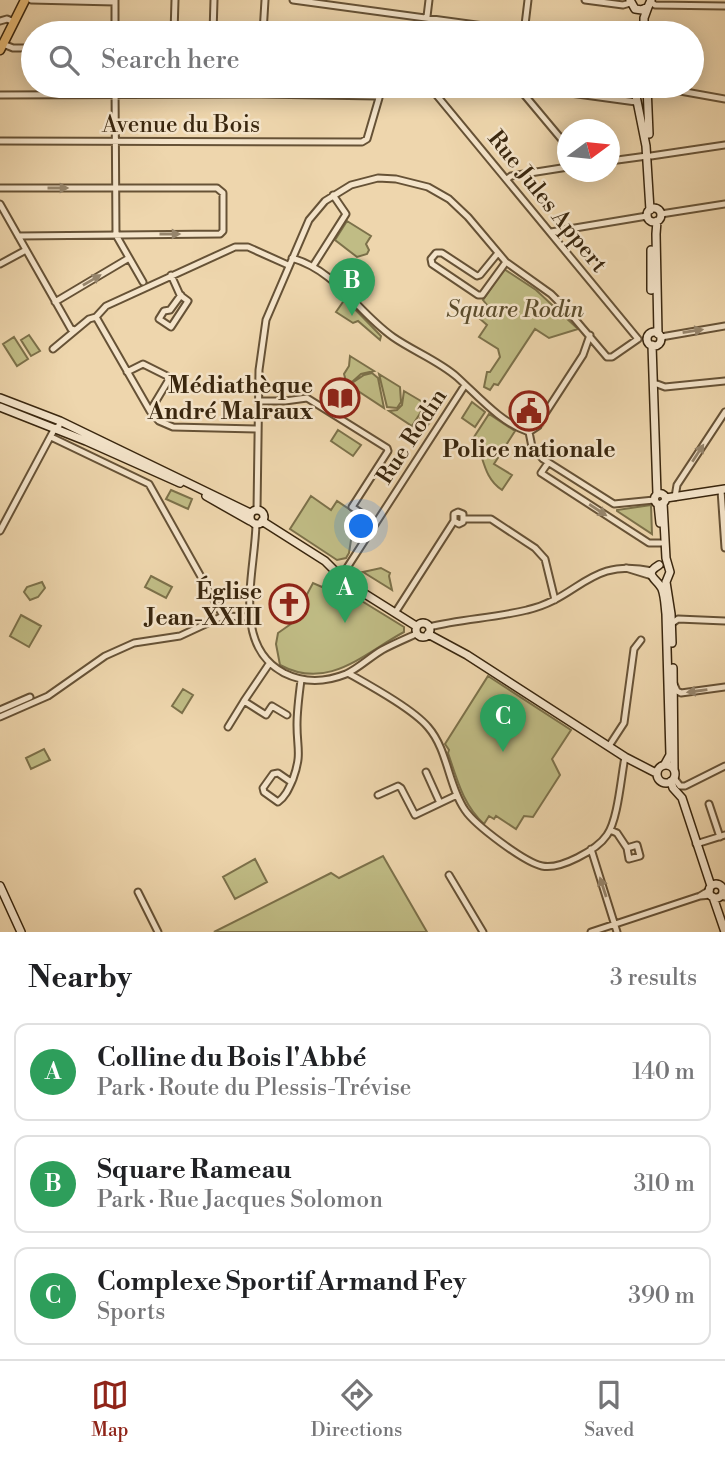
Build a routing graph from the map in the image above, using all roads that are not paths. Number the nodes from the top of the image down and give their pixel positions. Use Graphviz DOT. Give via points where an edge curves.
graph roads {
  1 [pos="25,0"];
  2 [pos="31,0"];
  3 [pos="176,0"];
  4 [pos="214,0"];
  5 [pos="265,0"];
  6 [pos="293,0"];
  7 [pos="429,0"];
  8 [pos="528,0"];
  9 [pos="585,0"];
  10 [pos="115,1"];
  11 [pos="630,2"];
  12 [pos="650,3"];
  13 [pos="708,3"];
  14 [pos="725,6"];
  15 [pos="639,10"];
  16 [pos="427,18"];
  17 [pos="0,21"];
  18 [pos="115,21"];
  19 [pos="175,21"];
  20 [pos="213,21"];
  21 [pos="264,21"];
  22 [pos="427,21"];
  23 [pos="448,21"];
  24 [pos="525,21"];
  25 [pos="640,21"];
  26 [pos="644,21"];
  27 [pos="15,22"];
  28 [pos="2,47"];
  29 [pos="21,48"];
  30 [pos="0,95"];
  31 [pos="21,95"];
  32 [pos="704,95"];
  33 [pos="115,98"];
  34 [pos="379,98"];
  35 [pos="439,98"];
  36 [pos="528,98"];
  37 [pos="606,98"];
  38 [pos="636,98"];
  39 [pos="648,98"];
  40 [pos="725,99"];
  41 [pos="636,102"];
  42 [pos="645,116"];
  43 [pos="557,134"];
  44 [pos="0,141"];
  45 [pos="115,141"];
  46 [pos="725,145"];
  47 [pos="649,156"];
  48 [pos="620,160"];
  49 [pos="557,169"];
  50 [pos="507,179"];
  51 [pos="0,188"];
  52 [pos="115,188"];
  53 [pos="333,195"];
  54 [pos="0,204"];
  55 [pos="725,204"];
  56 [pos="654,215"];
  57 [pos="551,232"];
  58 [pos="116,235"];
  59 [pos="18,236"];
  60 [pos="26,250"];
  61 [pos="498,253"];
  62 [pos="129,258"];
  63 [pos="292,258"];
  64 [pos="506,261"];
  65 [pos="0,264"];
  66 [pos="288,265"];
  67 [pos="313,266"];
  68 [pos="171,275"];
  69 [pos="143,282"];
  70 [pos="181,295"];
  71 [pos="55,302"];
  72 [pos="96,317"];
  73 [pos="725,327"];
  74 [pos="75,330"];
  75 [pos="590,335"];
  76 [pos="638,339"];
  77 [pos="655,339"];
  78 [pos="598,346"];
  79 [pos="53,349"];
  80 [pos="583,355"];
  81 [pos="127,372"];
  82 [pos="725,381"];
  83 [pos="657,384"];
  84 [pos="465,385"];
  85 [pos="0,398"];
  86 [pos="259,401"];
  87 [pos="0,407"];
  88 [pos="150,411"];
  89 [pos="546,412"];
  90 [pos="725,412"];
  91 [pos="57,420"];
  92 [pos="538,426"];
  93 [pos="55,428"];
  94 [pos="258,429"];
  95 [pos="529,432"];
  96 [pos="51,437"];
  97 [pos="548,463"];
  98 [pos="723,489"];
  99 [pos="675,497"];
  100 [pos="660,499"];
  101 [pos="255,518"];
  102 [pos="376,523"];
  103 [pos="0,531"];
  104 [pos="661,543"];
  105 [pos="725,548"];
  106 [pos="660,565"];
  107 [pos="668,569"];
  108 [pos="652,574"];
  109 [pos="341,577"];
  110 [pos="662,583"];
  111 [pos="555,600"];
  112 [pos="395,613"];
  113 [pos="223,616"];
  114 [pos="251,617"];
  115 [pos="725,621"];
  116 [pos="671,624"];
  117 [pos="416,630"];
  118 [pos="429,631"];
  119 [pos="641,640"];
  120 [pos="269,664"];
  121 [pos="348,673"];
  122 [pos="301,680"];
  123 [pos="673,684"];
  124 [pos="725,687"];
  125 [pos="30,697"];
  126 [pos="244,701"];
  127 [pos="0,710"];
  128 [pos="287,715"];
  129 [pos="0,717"];
  130 [pos="228,727"];
  131 [pos="609,746"];
  132 [pos="625,757"];
  133 [pos="665,764"];
  134 [pos="725,766"];
  135 [pos="426,772"];
  136 [pos="656,774"];
  137 [pos="673,776"];
  138 [pos="291,782"];
  139 [pos="662,782"];
  140 [pos="378,795"];
  141 [pos="457,795"];
  142 [pos="440,803"];
  143 [pos="682,803"];
  144 [pos="709,804"];
  145 [pos="610,830"];
  146 [pos="722,836"];
  147 [pos="696,844"];
  148 [pos="626,848"];
  149 [pos="591,849"];
  150 [pos="449,875"];
  151 [pos="0,886"];
  152 [pos="138,892"];
  153 [pos="717,893"];
  154 [pos="615,924"];
  155 [pos="22,932"];
  156 [pos="158,932"];
  157 [pos="483,932"];
  158 [pos="591,932"];
  159 [pos="617,932"];
  160 [pos="725,932"];
  1 -- 27 [label="main road"];
  2 -- 10 [label="street"];
  3 -- 19 [label="street"];
  4 -- 20 [label="street"];
  5 -- 21 [label="street"];
  6 -- 16 [label="street"];
  7 -- 16 [label="street"];
  8 -- 24 [label="street"];
  9 -- 11 [label="street"];
  10 -- 18 [label="street"];
  11 -- 15 [label="main road"];
  12 -- 13 [label="street"];
  12 -- 15 [label="main road"];
  12 -- 26 [label="main road"];
  13 -- 14 [label="street"];
  15 -- 25 [label="main road"];
  16 -- 22 [label="street"];
  16 -- 23 [label="street"];
  17 -- 27 [label="street"];
  27 -- 28 [label="main road"];
  28 -- 29 [label="street"];
  30 -- 31 [label="street"];
  32 -- 40 [label="street"];
  33 -- 45 [label="street"];
  34 -- 45 [label="street, Avenue du Bois" via="368,139 362,142"];
  35 -- 50 [label="street, Rue Jules Appert"];
  36 -- 43 [label="street"];
  37 -- 41 [label="street"];
  38 -- 41 [label="main road"];
  39 -- 42 [label="main road"];
  41 -- 42 [label="main road" via="638,113"];
  42 -- 47 [label="main road"];
  44 -- 45 [label="street, Avenue du Bois"];
  45 -- 52 [label="street"];
  46 -- 47 [label="street"];
  47 -- 48 [label="street"];
  47 -- 56 [label="main road"];
  49 -- 50 [label="street"];
  50 -- 57 [label="street, Rue Jules Appert"];
  51 -- 52 [label="street, one-way"];
  52 -- 58 [label="street"];
  58 -- 52 [label="street, one-way" via="223,231 222,190 217,188"];
  53 -- 61 [label="street" via="378,178 420,185 453,202"];
  53 -- 63 [label="street" via="311,217"];
  53 -- 67 [label="street" via="346,214"];
  54 -- 59 [label="street"];
  55 -- 56 [label="street"];
  56 -- 57 [label="street"];
  56 -- 77 [label="main road"];
  57 -- 76 [label="street, Rue Jules Appert"];
  58 -- 59 [label="street"];
  58 -- 62 [label="street"];
  59 -- 60 [label="street"];
  60 -- 65 [label="street"];
  60 -- 71 [label="street"];
  61 -- 64 [label="street"];
  61 -- 64 [label="street" via="477,276 442,253 431,260 478,295"];
  62 -- 69 [label="street"];
  71 -- 62 [label="street, one-way"];
  63 -- 66 [label="street"];
  63 -- 67 [label="street"];
  64 -- 75 [label="street" via="551,294"];
  66 -- 68 [label="street" via="240,246"];
  66 -- 86 [label="street" via="263,334"];
  67 -- 84 [label="street" via="380,327"];
  68 -- 70 [label="street"];
  68 -- 72 [label="street" via="106,306"];
  70 -- 70 [label="street" via="159,318 171,327 188,301"];
  71 -- 74 [label="street"];
  72 -- 74 [label="street"];
  72 -- 81 [label="street"];
  77 -- 73 [label="street, one-way"];
  74 -- 79 [label="street"];
  75 -- 78 [label="street"];
  75 -- 80 [label="street"];
  76 -- 77 [label="street"];
  76 -- 78 [label="street" via="610,358"];
  77 -- 83 [label="main road"];
  77 -- 100 [label="main road"];
  78 -- 80 [label="street"];
  80 -- 89 [label="street"];
  81 -- 88 [label="street"];
  81 -- 88 [label="street" via="143,364 167,376"];
  82 -- 83 [label="street"];
  83 -- 100 [label="main road"];
  84 -- 95 [label="street" via="491,409"];
  84 -- 102 [label="street, Rue Rodin"];
  85 -- 91 [label="main road"];
  86 -- 94 [label="street"];
  86 -- 102 [label="street" via="307,397 387,448 352,507"];
  87 -- 93 [label="main road"];
  88 -- 94 [label="street" via="173,427"];
  99 -- 90 [label="street, one-way" via="677,485"];
  91 -- 93 [label="street"];
  91 -- 101 [label="main road"];
  92 -- 95 [label="street"];
  93 -- 96 [label="street"];
  93 -- 101 [label="main road"];
  94 -- 101 [label="street"];
  95 -- 97 [label="street" via="532,447"];
  96 -- 103 [label="street"];
  96 -- 113 [label="street" via="149,484"];
  97 -- 100 [label="street" via="614,504"];
  97 -- 104 [label="street, one-way" via="541,473 649,543"];
  98 -- 99 [label="main road"];
  98 -- 105 [label="street"];
  99 -- 100 [label="main road"];
  100 -- 104 [label="main road"];
  100 -- 107 [label="main road"];
  101 -- 109 [label="main road" via="325,561"];
  101 -- 114 [label="street"];
  102 -- 109 [label="street, Rue Rodin"];
  104 -- 106 [label="main road"];
  106 -- 107 [label="main road"];
  106 -- 108 [label="main road"];
  107 -- 110 [label="main road" via="670,576"];
  108 -- 110 [label="main road"];
  108 -- 111 [label="street" via="623,567 604,570"];
  109 -- 112 [label="main road"];
  110 -- 116 [label="main road"];
  110 -- 133 [label="main road" via="670,755"];
  111 -- 112 [label="street" via="545,559 535,548 491,519 464,519 454,522"];
  111 -- 118 [label="street" via="526,611"];
  112 -- 117 [label="main road"];
  113 -- 114 [label="street"];
  113 -- 129 [label="street" via="191,632 134,643 111,653 48,696"];
  114 -- 120 [label="street" via="255,643"];
  115 -- 116 [label="street" via="678,619"];
  116 -- 123 [label="main road"];
  117 -- 118 [label="main road" via="422,637"];
  117 -- 118 [label="main road" via="423,622"];
  117 -- 121 [label="street"];
  118 -- 131 [label="main road"];
  119 -- 131 [label="street" via="634,649 624,723"];
  120 -- 122 [label="street"];
  120 -- 126 [label="street"];
  121 -- 122 [label="street"];
  121 -- 141 [label="street" via="425,723 436,738"];
  122 -- 138 [label="street" via="300,759"];
  124 -- 123 [label="street, one-way" via="681,693"];
  123 -- 137 [label="main road"];
  125 -- 127 [label="street"];
  126 -- 128 [label="street" via="266,715 272,706"];
  126 -- 130 [label="street"];
  131 -- 132 [label="main road"];
  132 -- 136 [label="main road"];
  132 -- 145 [label="street"];
  133 -- 136 [label="main road"];
  133 -- 137 [label="main road"];
  134 -- 137 [label="street" via="685,786"];
  135 -- 142 [label="street"];
  136 -- 139 [label="main road"];
  137 -- 139 [label="main road"];
  137 -- 143 [label="main road" via="673,788"];
  138 -- 138 [label="street" via="273,774 264,792 278,802"];
  139 -- 143 [label="main road"];
  140 -- 142 [label="street" via="398,786 415,815"];
  141 -- 142 [label="street"];
  141 -- 149 [label="street" via="484,831 535,863 558,866"];
  143 -- 147 [label="main road"];
  144 -- 146 [label="street"];
  145 -- 148 [label="street"];
  145 -- 149 [label="street"];
  146 -- 147 [label="street"];
  147 -- 153 [label="main road"];
  154 -- 149 [label="street, one-way"];
  150 -- 157 [label="street"];
  151 -- 155 [label="main road"];
  152 -- 156 [label="street"];
  153 -- 154 [label="street"];
  153 -- 160 [label="main road"];
  154 -- 158 [label="street"];
  154 -- 159 [label="street"];
}
